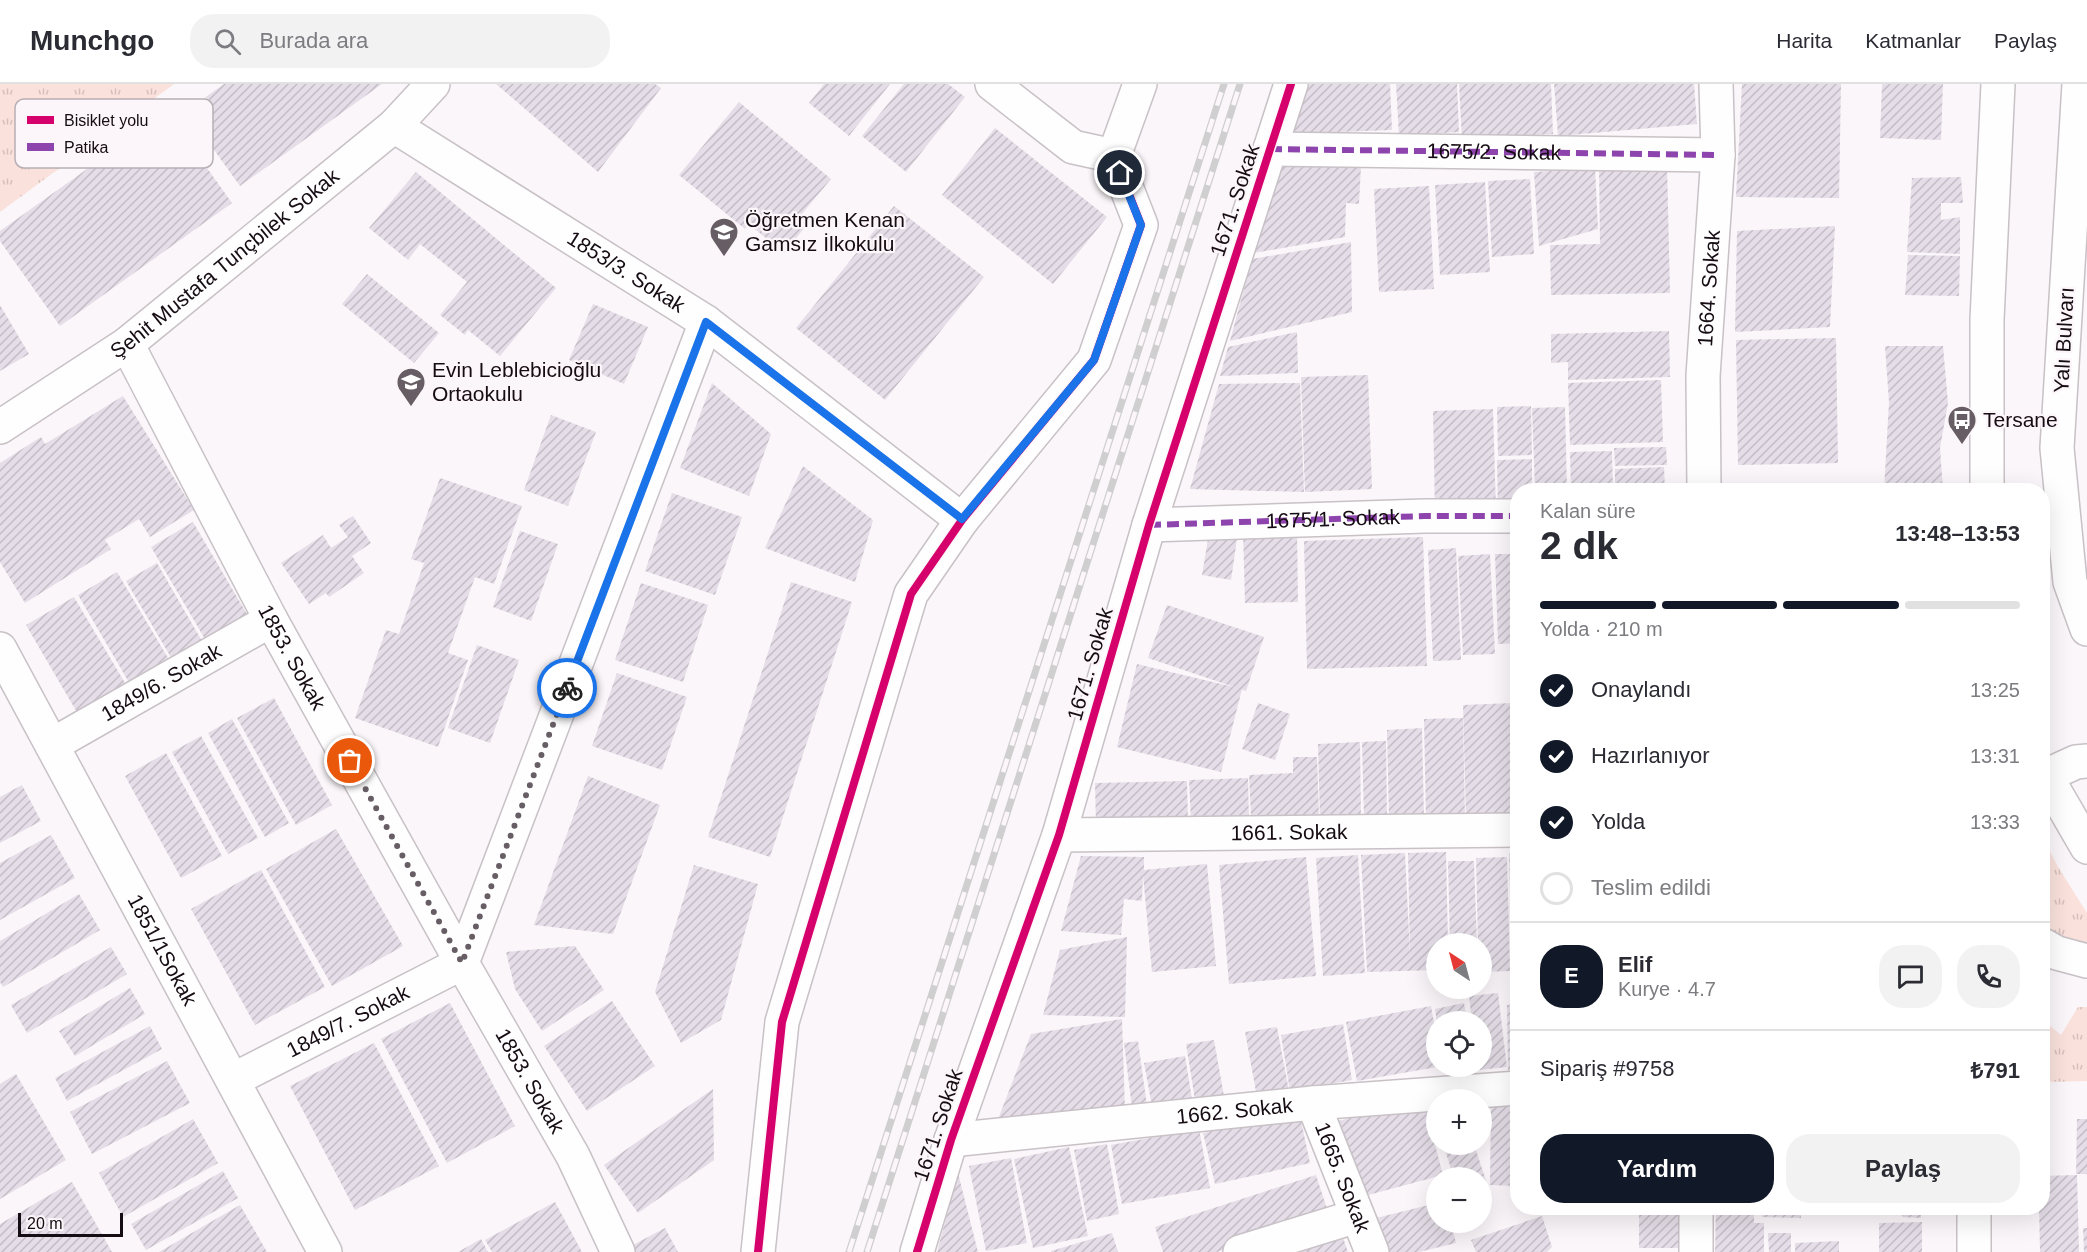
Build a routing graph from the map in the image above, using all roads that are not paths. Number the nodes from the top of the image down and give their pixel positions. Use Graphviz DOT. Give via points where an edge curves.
graph roads {
  1 [pos="433,84"];
  2 [pos="992,84"];
  3 [pos="1140,84"];
  4 [pos="1291,84"];
  5 [pos="1716,84"];
  6 [pos="1998,84"];
  7 [pos="2079,84"];
  8 [pos="394,126"];
  9 [pos="1270,149"];
  10 [pos="1718,155"];
  11 [pos="1114,156"];
  12 [pos="706,322"];
  13 [pos="128,344"];
  14 [pos="0,427"];
  15 [pos="1704,483"];
  16 [pos="1987,483"];
  17 [pos="1510,516"];
  18 [pos="962,519"];
  19 [pos="1149,525"];
  20 [pos="271,620"];
  21 [pos="2087,629"];
  22 [pos="0,649"];
  23 [pos="52,745"];
  24 [pos="2087,761"];
  25 [pos="2050,772"];
  26 [pos="2050,784"];
  27 [pos="1510,830"];
  28 [pos="1059,835"];
  29 [pos="2087,848"];
  30 [pos="2050,950"];
  31 [pos="2087,962"];
  32 [pos="462,963"];
  33 [pos="233,1080"];
  34 [pos="1510,1089"];
  35 [pos="1313,1103"];
  36 [pos="951,1140"];
  37 [pos="1696,1215"];
  38 [pos="1974,1215"];
  39 [pos="1357,1216"];
  40 [pos="325,1252"];
  41 [pos="618,1252"];
  42 [pos="758,1252"];
  43 [pos="917,1252"];
  44 [pos="1240,1252"];
  45 [pos="1372,1252"];
  46 [pos="1696,1252"];
  47 [pos="1974,1252"];
  1 -- 8 [label="street, Şehit Mustafa Tunçbilek Sokak"];
  2 -- 11 [label="street" via="1073,147"];
  3 -- 11 [label="street"];
  4 -- 9 [label="street, 1671. Sokak"];
  5 -- 10 [label="street, 1664. Sokak"];
  6 -- 16 [label="street" via="1987,320"];
  7 -- 21 [label="street, Yalı Bulvarı" via="2057,448 2070,582"];
  8 -- 12 [label="street, 1853/3. Sokak"];
  8 -- 13 [label="street, Şehit Mustafa Tunçbilek Sokak"];
  9 -- 10 [label="street, 1675/2. Sokak"];
  9 -- 19 [label="street, 1671. Sokak"];
  10 -- 15 [label="street, 1664. Sokak" via="1703,376"];
  11 -- 18 [label="street" via="1141,225 1094,360"];
  12 -- 18 [label="street, 1853/3. Sokak"];
  12 -- 32 [label="street"];
  13 -- 14 [label="street, Şehit Mustafa Tunçbilek Sokak"];
  13 -- 20 [label="street, 1853. Sokak"];
  17 -- 19 [label="street, 1675/1. Sokak"];
  18 -- 42 [label="street" via="911,594 782,1022"];
  19 -- 28 [label="street, 1671. Sokak"];
  20 -- 23 [label="street, 1849/6. Sokak"];
  20 -- 32 [label="street, 1853. Sokak"];
  22 -- 23 [label="street, 1851/1Sokak"];
  23 -- 33 [label="street, 1851/1Sokak"];
  24 -- 25 [label="street"];
  26 -- 29 [label="street"];
  27 -- 28 [label="street, 1661. Sokak"];
  28 -- 36 [label="street, 1671. Sokak"];
  30 -- 31 [label="street"];
  32 -- 33 [label="street, 1849/7. Sokak"];
  32 -- 41 [label="street, 1853. Sokak" via="573,1156"];
  33 -- 40 [label="street, 1851/1Sokak"];
  34 -- 35 [label="street, 1662. Sokak"];
  35 -- 36 [label="street, 1662. Sokak"];
  35 -- 39 [label="street, 1665. Sokak"];
  36 -- 43 [label="street, 1671. Sokak"];
  37 -- 46 [label="street"];
  38 -- 47 [label="street"];
  39 -- 44 [label="street"];
  39 -- 45 [label="street, 1665. Sokak"];
}
